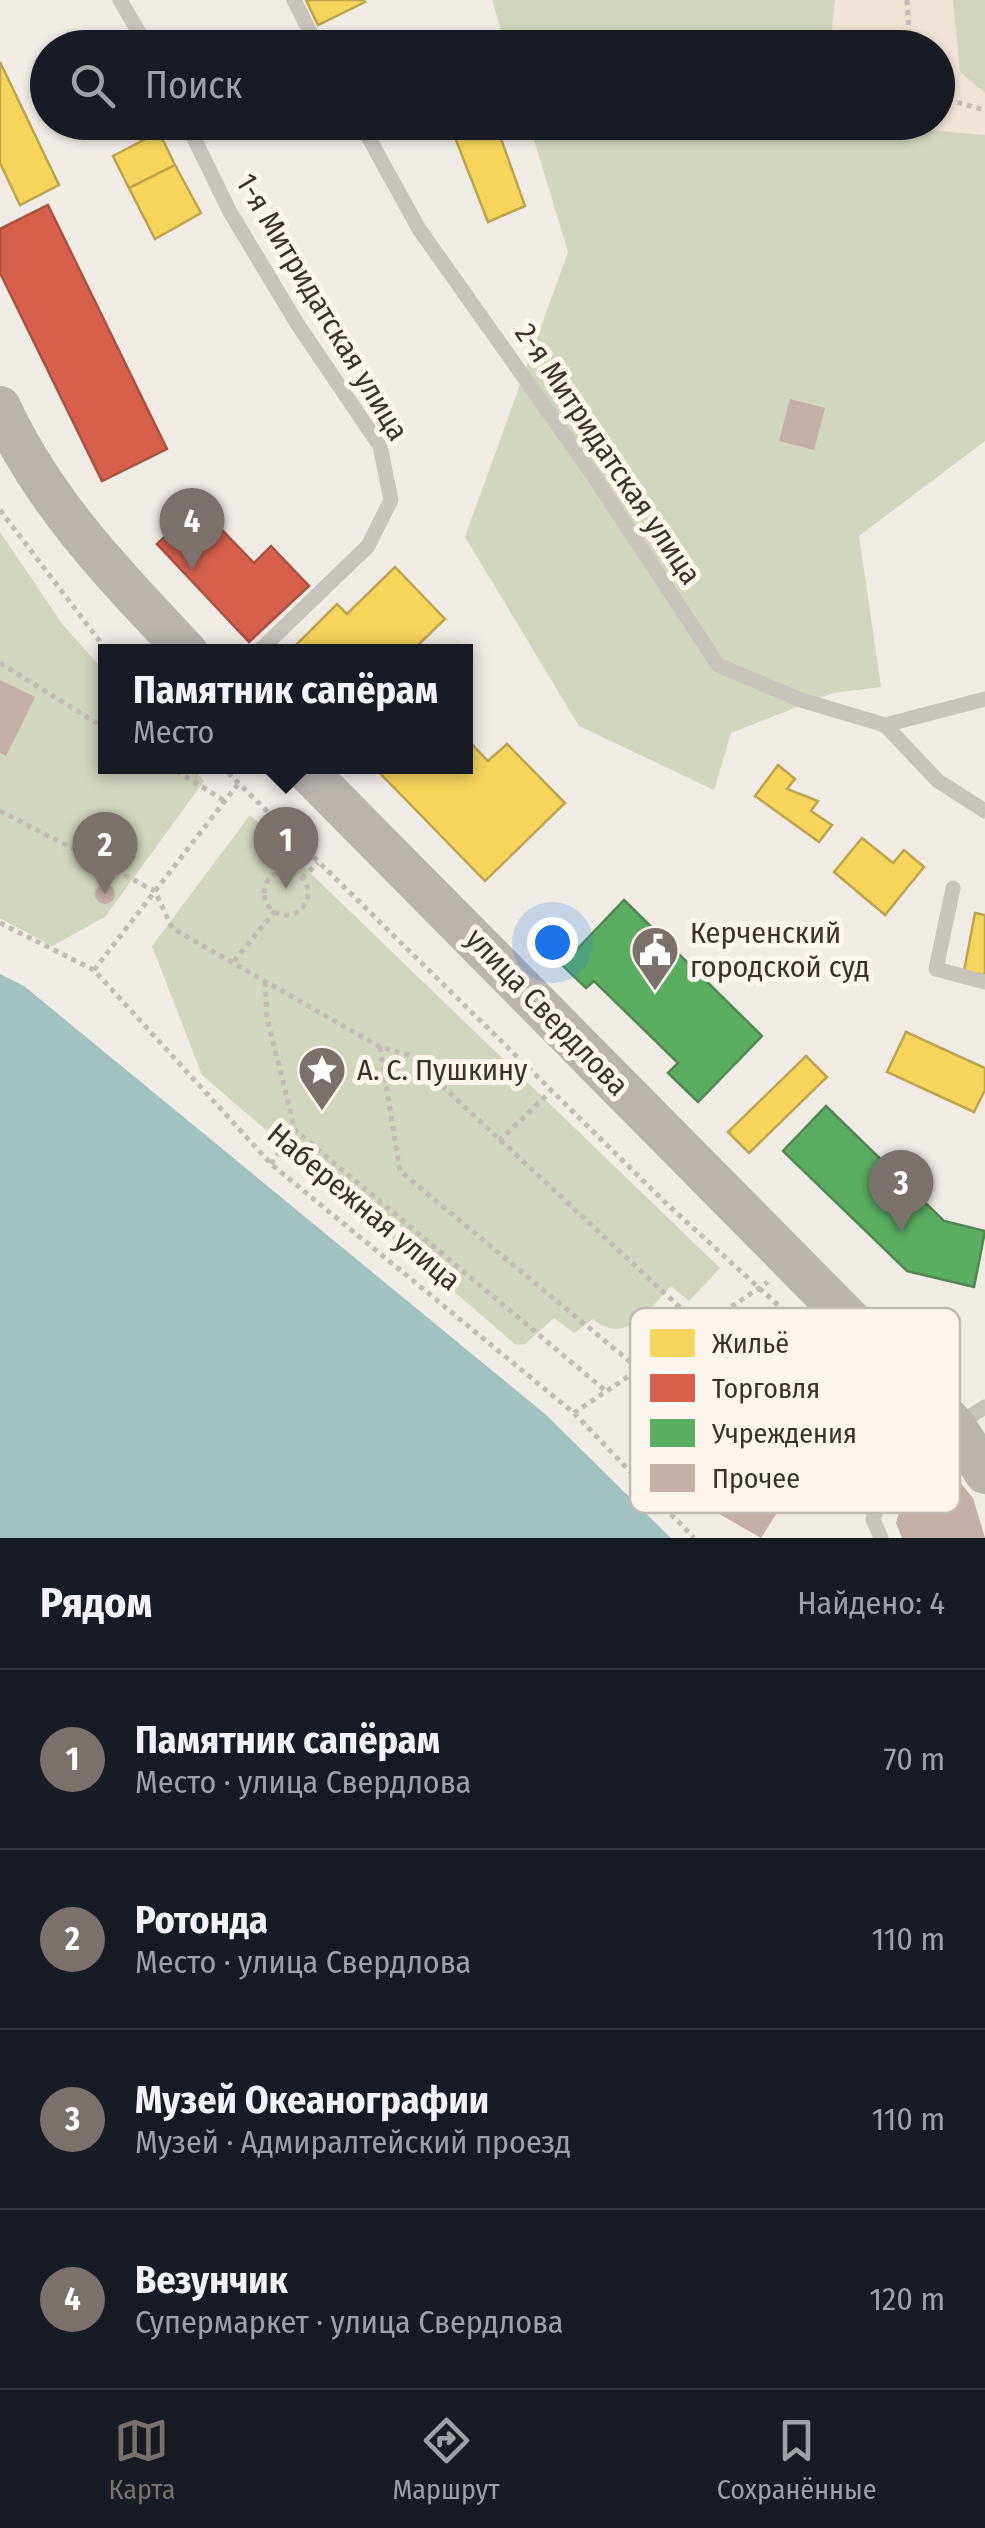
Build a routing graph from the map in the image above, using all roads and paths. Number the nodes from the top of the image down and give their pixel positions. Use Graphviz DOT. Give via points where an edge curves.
graph roads {
  1 [pos="120,0"];
  2 [pos="294,0"];
  3 [pos="907,0"];
  4 [pos="138,30"];
  5 [pos="309,30"];
  6 [pos="909,30"];
  7 [pos="955,102"];
  8 [pos="985,110"];
  9 [pos="195,140"];
  10 [pos="370,140"];
  11 [pos="0,407"];
  12 [pos="0,510"];
  13 [pos="102,644"];
  14 [pos="180,644"];
  15 [pos="266,644"];
  16 [pos="0,663"];
  17 [pos="985,698"];
  18 [pos="98,724"];
  19 [pos="885,725"];
  20 [pos="181,774"];
  21 [pos="229,774"];
  22 [pos="310,774"];
  23 [pos="238,784"];
  24 [pos="225,801"];
  25 [pos="0,811"];
  26 [pos="985,811"];
  27 [pos="318,862"];
  28 [pos="302,878"];
  29 [pos="953,888"];
  30 [pos="155,890"];
  31 [pos="274,911"];
  32 [pos="0,922"];
  33 [pos="234,961"];
  34 [pos="94,970"];
  35 [pos="265,982"];
  36 [pos="985,982"];
  37 [pos="380,1047"];
  38 [pos="550,1092"];
  39 [pos="296,1130"];
  40 [pos="499,1141"];
  41 [pos="271,1164"];
  42 [pos="758,1292"];
  43 [pos="679,1308"];
  44 [pos="734,1308"];
  45 [pos="777,1308"];
  46 [pos="844,1308"];
  47 [pos="630,1362"];
  48 [pos="630,1377"];
  49 [pos="607,1392"];
  50 [pos="574,1413"];
  51 [pos="970,1417"];
  52 [pos="630,1471"];
  53 [pos="985,1473"];
  54 [pos="670,1513"];
  55 [pos="875,1513"];
  56 [pos="694,1538"];
  57 [pos="881,1538"];
  1 -- 4 [label="lane"];
  2 -- 5 [label="lane"];
  3 -- 6 [label="path"];
  7 -- 8 [label="path"];
  9 -- 15 [label="lane, 1-я Митридатская улица" via="230,212 380,446 392,500 368,546"];
  10 -- 19 [label="lane, 2-я Митридатская улица" via="419,229 718,665"];
  11 -- 14 [label="main road" via="22,455 84,544"];
  12 -- 13 [label="path"];
  16 -- 18 [label="path"];
  17 -- 19 [label="lane"];
  19 -- 26 [label="lane" via="938,780"];
  20 -- 24 [label="path"];
  21 -- 23 [label="path"];
  22 -- 46 [label="main road, улица Свердлова" via="788,1260"];
  23 -- 24 [label="path"];
  23 -- 27 [label="path"];
  24 -- 30 [label="path"];
  25 -- 30 [label="path"];
  27 -- 28 [label="path"];
  27 -- 38 [label="path"];
  28 -- 31 [label="path" via="309,890 306,904 288,915"];
  28 -- 31 [label="path" via="290,870 269,878 264,900"];
  29 -- 36 [label="lane" via="936,968"];
  30 -- 33 [label="path" via="172,928"];
  30 -- 34 [label="path"];
  31 -- 33 [label="path"];
  32 -- 34 [label="path, Набережная улица"];
  33 -- 35 [label="path"];
  34 -- 41 [label="path, Набережная улица"];
  35 -- 37 [label="path"];
  35 -- 39 [label="path"];
  37 -- 40 [label="path" via="410,1055"];
  37 -- 47 [label="path" via="400,1172"];
  38 -- 40 [label="path"];
  38 -- 42 [label="path"];
  39 -- 41 [label="path"];
  39 -- 49 [label="path"];
  40 -- 43 [label="path"];
  41 -- 50 [label="path, Набережная улица"];
  42 -- 44 [label="path"];
  42 -- 45 [label="path"];
  48 -- 49 [label="path"];
  49 -- 50 [label="path"];
  50 -- 52 [label="path, Набережная улица"];
  51 -- 53 [label="main road, улица Свердлова"];
  54 -- 56 [label="path, Набережная улица"];
  55 -- 57 [label="lane"];
}
